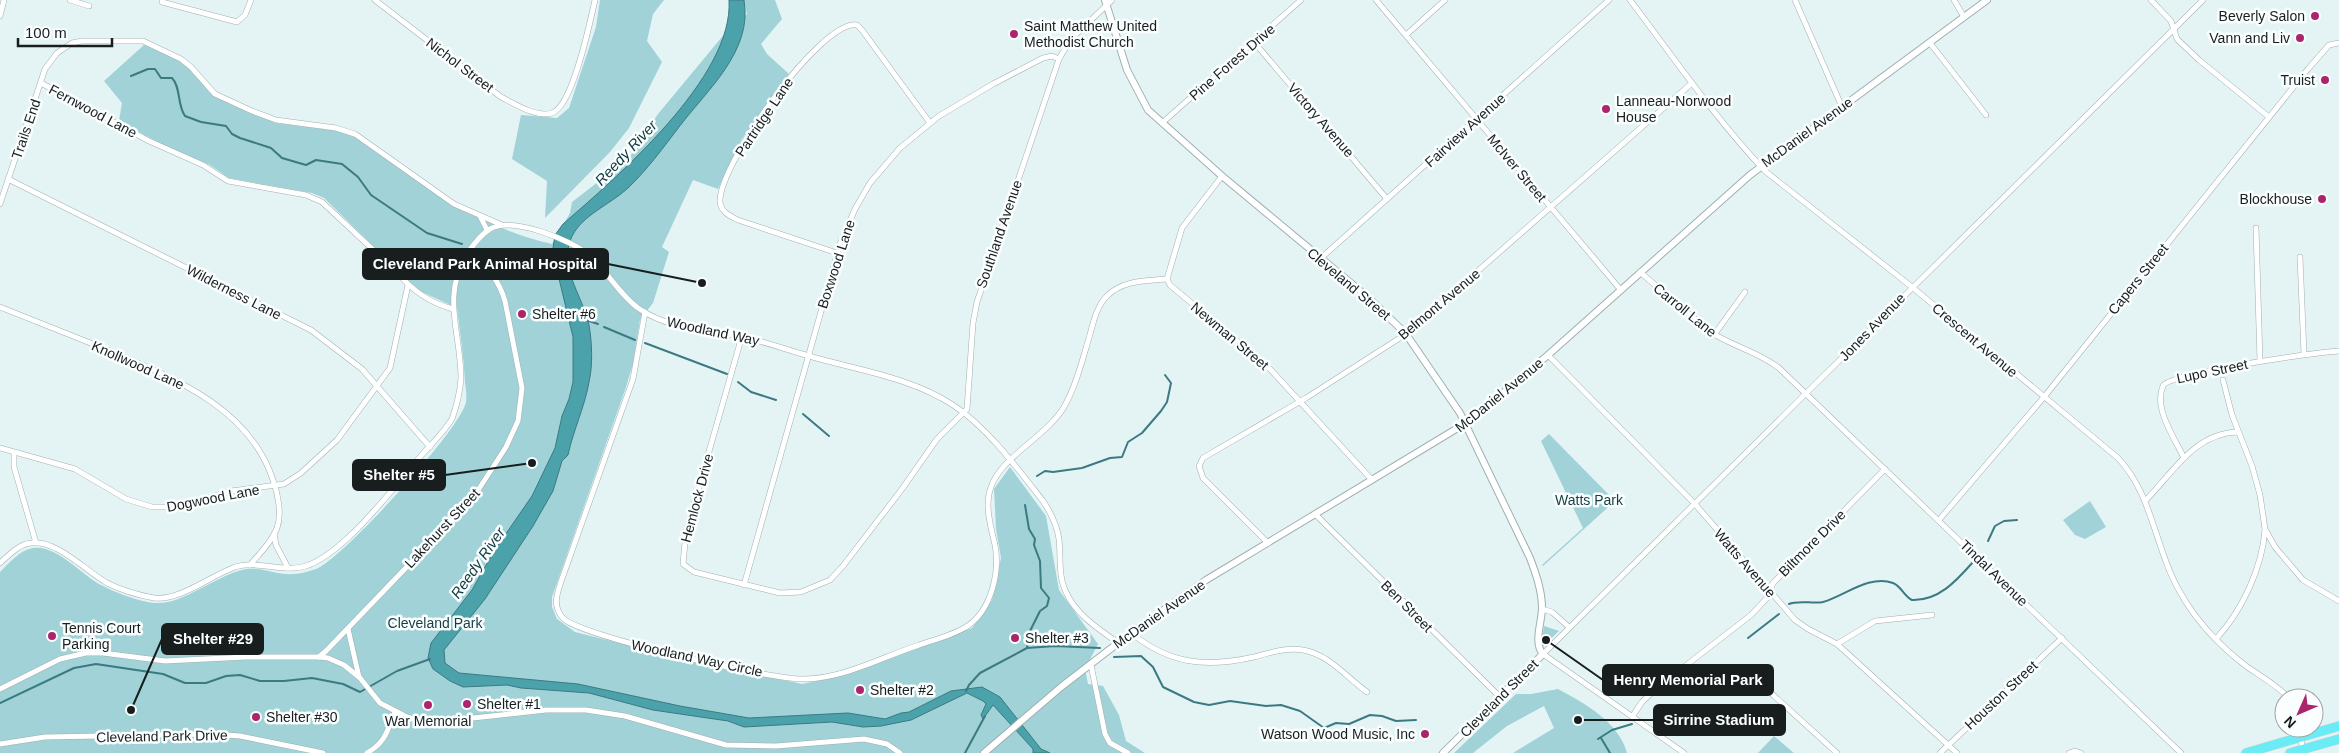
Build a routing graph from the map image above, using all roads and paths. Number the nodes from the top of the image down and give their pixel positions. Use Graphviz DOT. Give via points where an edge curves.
graph roads {
  1 [pos="4,0"];
  2 [pos="70,0"];
  3 [pos="251,0"];
  4 [pos="375,0"];
  5 [pos="595,0"];
  6 [pos="1301,0"];
  7 [pos="1376,0"];
  8 [pos="1445,0"];
  9 [pos="1609,0"];
  10 [pos="1630,0"];
  11 [pos="1795,0"];
  12 [pos="1954,0"];
  13 [pos="1987,0"];
  14 [pos="2151,0"];
  15 [pos="2203,0"];
  16 [pos="162,2"];
  17 [pos="1108,2"];
  18 [pos="89,6"];
  19 [pos="0,16"];
  20 [pos="1964,16"];
  21 [pos="2174,29"];
  22 [pos="1406,35"];
  23 [pos="1254,42"];
  24 [pos="1930,43"];
  25 [pos="2339,43"];
  26 [pos="1059,59"];
  27 [pos="41,83"];
  28 [pos="1692,83"];
  29 [pos="1842,107"];
  30 [pos="1986,115"];
  31 [pos="2269,117"];
  32 [pos="1476,120"];
  33 [pos="930,123"];
  34 [pos="1162,123"];
  35 [pos="1760,166"];
  36 [pos="1222,176"];
  37 [pos="8,179"];
  38 [pos="1387,199"];
  39 [pos="0,204"];
  40 [pos="1551,209"];
  41 [pos="480,215"];
  42 [pos="502,225"];
  43 [pos="2256,228"];
  44 [pos="487,230"];
  45 [pos="470,250"];
  46 [pos="837,253"];
  47 [pos="2300,257"];
  48 [pos="1320,259"];
  49 [pos="1640,272"];
  50 [pos="1167,279"];
  51 [pos="408,285"];
  52 [pos="1912,287"];
  53 [pos="1620,289"];
  54 [pos="1745,292"];
  55 [pos="0,307"];
  56 [pos="453,309"];
  57 [pos="645,312"];
  58 [pos="1406,334"];
  59 [pos="1714,335"];
  60 [pos="742,336"];
  61 [pos="2339,351"];
  62 [pos="2304,354"];
  63 [pos="808,356"];
  64 [pos="1548,356"];
  65 [pos="2260,361"];
  66 [pos="2223,380"];
  67 [pos="378,386"];
  68 [pos="1806,394"];
  69 [pos="2044,397"];
  70 [pos="1298,400"];
  71 [pos="964,414"];
  72 [pos="1466,423"];
  73 [pos="2238,432"];
  74 [pos="430,447"];
  75 [pos="0,448"];
  76 [pos="14,453"];
  77 [pos="2184,458"];
  78 [pos="1010,461"];
  79 [pos="1885,469"];
  80 [pos="1372,480"];
  81 [pos="275,487"];
  82 [pos="2145,501"];
  83 [pos="1695,504"];
  84 [pos="1315,514"];
  85 [pos="1939,520"];
  86 [pos="2265,529"];
  87 [pos="274,534"];
  88 [pos="36,542"];
  89 [pos="1268,543"];
  90 [pos="0,563"];
  91 [pos="250,565"];
  92 [pos="288,568"];
  93 [pos="744,585"];
  94 [pos="1770,590"];
  95 [pos="2339,601"];
  96 [pos="1542,609"];
  97 [pos="1932,615"];
  98 [pos="1570,627"];
  99 [pos="348,629"];
  100 [pos="1131,632"];
  101 [pos="2062,638"];
  102 [pos="2216,639"];
  103 [pos="1118,643"];
  104 [pos="1837,644"];
  105 [pos="1543,654"];
  106 [pos="319,658"];
  107 [pos="1091,665"];
  108 [pos="362,680"];
  109 [pos="2276,688"];
  110 [pos="0,689"];
  111 [pos="1367,692"];
  112 [pos="1772,694"];
  113 [pos="1500,697"];
  114 [pos="395,712"];
  115 [pos="1632,717"];
  116 [pos="2339,726"];
  117 [pos="2324,728"];
  118 [pos="2284,738"];
  119 [pos="2300,738"];
  120 [pos="2339,739"];
  121 [pos="0,744"];
  122 [pos="1948,745"];
  123 [pos="992,746"];
  124 [pos="2303,749"];
  125 [pos="323,753"];
  126 [pos="367,753"];
  127 [pos="900,753"];
  128 [pos="984,753"];
  129 [pos="989,753"];
  130 [pos="1128,753"];
  131 [pos="1443,753"];
  132 [pos="1684,753"];
  133 [pos="1837,753"];
  134 [pos="1940,753"];
  135 [pos="1956,753"];
  136 [pos="2180,753"];
  137 [pos="2246,753"];
  138 [pos="2290,753"];
  1 -- 19 [label="street"];
  2 -- 18 [label="street"];
  3 -- 16 [label="street" via="245,15 237,22"];
  4 -- 5 [label="street, Nichol Street" via="501,97 546,114 563,104 581,59"];
  6 -- 23 [label="street, Pine Forest Drive"];
  7 -- 22 [label="street, McIver Street"];
  8 -- 22 [label="street"];
  9 -- 32 [label="street, Fairview Avenue"];
  10 -- 28 [label="street, Crescent Avenue"];
  11 -- 29 [label="street"];
  12 -- 20 [label="street"];
  13 -- 20 [label="street, McDaniel Avenue"];
  14 -- 21 [label="street" via="2171,21"];
  15 -- 21 [label="street, Jones Avenue"];
  17 -- 26 [label="street" via="1070,40"];
  17 -- 34 [label="street, Cleveland Street" via="1127,70 1148,110"];
  20 -- 24 [label="street, McDaniel Avenue"];
  21 -- 31 [label="street" via="2177,39 2213,74"];
  21 -- 52 [label="street, Jones Avenue"];
  22 -- 32 [label="street, McIver Street"];
  23 -- 34 [label="street, Pine Forest Drive"];
  23 -- 38 [label="street, Victory Avenue"];
  24 -- 29 [label="street, McDaniel Avenue"];
  24 -- 30 [label="street"];
  25 -- 31 [label="street, Capers Street" via="2329,44"];
  26 -- 33 [label="street, Boxwood Lane" via="1050,56 1033,63"];
  26 -- 71 [label="street, Southland Avenue" via="976,302 968,404"];
  27 -- 37 [label="street, Trails End"];
  27 -- 41 [label="street, Fernwood Lane" via="50,61 72,43 93,40 150,43 191,67 209,89 223,98 276,120 336,128 355,134 454,204"];
  27 -- 51 [label="street, Fernwood Lane" via="228,180 306,195 322,202"];
  28 -- 35 [label="street, Crescent Avenue"];
  28 -- 40 [label="street, Belmont Avenue"];
  29 -- 35 [label="street, McDaniel Avenue"];
  31 -- 69 [label="street, Capers Street"];
  32 -- 38 [label="street, Fairview Avenue"];
  32 -- 40 [label="street, McIver Street"];
  33 -- 46 [label="street, Boxwood Lane" via="900,148 870,182 854,209"];
  33 -- 46 [label="street, Partridge Lane" via="857,25 847,26 833,35 792,74 773,98 731,169 720,196 721,207 738,220"];
  34 -- 36 [label="street, Cleveland Street"];
  35 -- 49 [label="street, McDaniel Avenue"];
  35 -- 52 [label="street, Crescent Avenue"];
  36 -- 48 [label="street, Cleveland Street"];
  36 -- 50 [label="street" via="1182,228"];
  37 -- 39 [label="street, Trails End"];
  37 -- 67 [label="street, Wilderness Lane" via="311,330 349,358"];
  38 -- 48 [label="street, Fairview Avenue"];
  40 -- 53 [label="street, McIver Street"];
  40 -- 58 [label="street, Belmont Avenue"];
  41 -- 42 [label="street, Fernwood Lane"];
  41 -- 44 [label="street"];
  42 -- 44 [label="street, Woodland Way"];
  42 -- 57 [label="street, Woodland Way" via="522,226 587,254 626,297"];
  43 -- 65 [label="street"];
  44 -- 45 [label="street"];
  45 -- 56 [label="street" via="455,281"];
  45 -- 99 [label="street, Lakehurst Street" via="491,271 502,290 522,388 518,421 506,447 472,498"];
  46 -- 63 [label="street, Boxwood Lane"];
  47 -- 62 [label="street"];
  48 -- 58 [label="street, Cleveland Street" via="1370,299"];
  49 -- 53 [label="street, McDaniel Avenue"];
  49 -- 59 [label="street, Carroll Lane"];
  50 -- 70 [label="street, Newman Street" via="1170,285 1270,369"];
  50 -- 78 [label="street, Woodland Way Circle" via="1121,286 1106,297 1097,312 1064,407 1052,423"];
  51 -- 56 [label="street, Fernwood Lane" via="435,303"];
  51 -- 67 [label="street, Dogwood Lane" via="393,360"];
  52 -- 68 [label="street, Jones Avenue"];
  52 -- 69 [label="street, Crescent Avenue"];
  53 -- 64 [label="street, McDaniel Avenue"];
  54 -- 59 [label="street"];
  55 -- 81 [label="street, Knollwood Lane" via="166,375 202,396 244,431 269,468"];
  56 -- 74 [label="street" via="460,360 459,399 452,419"];
  57 -- 60 [label="street, Woodland Way" via="676,325"];
  57 -- 78 [label="street, Woodland Way Circle" via="633,379 555,602 566,622 578,628 679,655 805,679 864,666 960,630 977,618 990,594 996,561 989,491 993,480"];
  58 -- 70 [label="street, Belmont Avenue"];
  58 -- 72 [label="street, Cleveland Street"];
  59 -- 68 [label="street, Carroll Lane" via="1768,359"];
  60 -- 63 [label="street, Woodland Way"];
  60 -- 93 [label="street, Hemlock Drive" via="686,532 683,564 694,572"];
  61 -- 62 [label="street, Lupo Street"];
  62 -- 65 [label="street, Lupo Street"];
  63 -- 71 [label="street, Woodland Way" via="915,385"];
  63 -- 93 [label="street, Boxwood Lane"];
  64 -- 72 [label="street, McDaniel Avenue"];
  64 -- 83 [label="street, Watts Avenue"];
  65 -- 77 [label="street, Lupo Street" via="2165,383 2161,406"];
  66 -- 73 [label="street"];
  67 -- 74 [label="street, Wilderness Lane"];
  67 -- 81 [label="street, Dogwood Lane" via="326,452 290,482"];
  68 -- 79 [label="street, Tindal Avenue"];
  68 -- 83 [label="street, Jones Avenue"];
  69 -- 82 [label="street, Crescent Avenue" via="2118,458 2134,478"];
  69 -- 85 [label="street, Capers Street"];
  70 -- 80 [label="street, Newman Street"];
  70 -- 89 [label="street, Belmont Avenue" via="1206,455 1199,466 1203,478"];
  71 -- 78 [label="street, Woodland Way"];
  71 -- 93 [label="street, Hemlock Drive" via="937,439 844,566 830,580 790,593"];
  72 -- 80 [label="street, McDaniel Avenue"];
  72 -- 96 [label="street, Cleveland Street" via="1530,558"];
  73 -- 77 [label="street" via="2203,440"];
  73 -- 86 [label="street" via="2252,466"];
  74 -- 92 [label="street" via="368,518 330,553 306,566"];
  75 -- 76 [label="street, Dogwood Lane"];
  76 -- 81 [label="street, Dogwood Lane" via="75,469 126,499 158,508 191,504 231,492"];
  76 -- 88 [label="street" via="14,467"];
  77 -- 82 [label="street"];
  78 -- 103 [label="street, Woodland Way" via="1052,514 1058,532 1062,581 1069,600"];
  79 -- 85 [label="street, Tindal Avenue"];
  79 -- 94 [label="street, Biltmore Drive" via="1773,583"];
  80 -- 84 [label="street, McDaniel Avenue"];
  81 -- 87 [label="street, Knollwood Lane" via="279,511"];
  82 -- 102 [label="street, Crescent Avenue" via="2180,592"];
  83 -- 94 [label="street, Watts Avenue"];
  83 -- 98 [label="street, Jones Avenue"];
  84 -- 89 [label="street, McDaniel Avenue"];
  84 -- 113 [label="street, Ben Street"];
  85 -- 101 [label="street, Tindal Avenue"];
  86 -- 95 [label="street" via="2279,554 2297,574 2311,586"];
  86 -- 102 [label="street" via="2263,554 2256,574"];
  87 -- 91 [label="street, Knollwood Lane"];
  87 -- 92 [label="street"];
  88 -- 90 [label="street" via="22,546"];
  88 -- 91 [label="street" via="65,554 114,586 155,598 172,596 219,573"];
  89 -- 100 [label="street, McDaniel Avenue" via="1206,580"];
  91 -- 92 [label="street"];
  94 -- 104 [label="street, Watts Avenue" via="1801,625"];
  94 -- 115 [label="street, Biltmore Drive" via="1767,598 1741,623 1658,687"];
  96 -- 98 [label="street" via="1552,612"];
  96 -- 105 [label="street, Cleveland Street" via="1538,646"];
  97 -- 104 [label="street" via="1875,621"];
  98 -- 105 [label="street, Jones Avenue"];
  99 -- 106 [label="street, Lakehurst Street"];
  99 -- 108 [label="street"];
  100 -- 103 [label="street, McDaniel Avenue"];
  100 -- 111 [label="street" via="1171,658 1193,662 1224,662 1282,650 1309,652 1326,659"];
  101 -- 122 [label="street, Houston Street"];
  101 -- 136 [label="street, Tindal Avenue"];
  102 -- 109 [label="street, Crescent Avenue"];
  103 -- 107 [label="street, McDaniel Avenue"];
  104 -- 122 [label="street, Watts Avenue"];
  105 -- 113 [label="street, Cleveland Street"];
  105 -- 115 [label="street"];
  106 -- 108 [label="street" via="344,665"];
  106 -- 110 [label="street" via="165,661 86,653 60,659"];
  107 -- 123 [label="street, McDaniel Avenue"];
  107 -- 130 [label="street" via="1105,734 1110,743"];
  108 -- 114 [label="street" via="380,703"];
  112 -- 133 [label="street"];
  113 -- 131 [label="street, Cleveland Street"];
  114 -- 126 [label="street" via="383,741"];
  114 -- 127 [label="street" via="415,720 434,721 546,710 586,710 625,716 726,745 776,746 864,740 887,744"];
  115 -- 132 [label="street"];
  116 -- 117 [label="main road"];
  118 -- 137 [label="main road"];
  119 -- 124 [label="street"];
  120 -- 124 [label="main road"];
  121 -- 125 [label="street, Cleveland Park Drive" via="45,737 212,734 240,736"];
  122 -- 134 [label="street, Houston Street"];
  122 -- 135 [label="street, Watts Avenue"];
  123 -- 128 [label="street, McDaniel Avenue"];
  123 -- 129 [label="street"];
  124 -- 138 [label="main road"];
}
